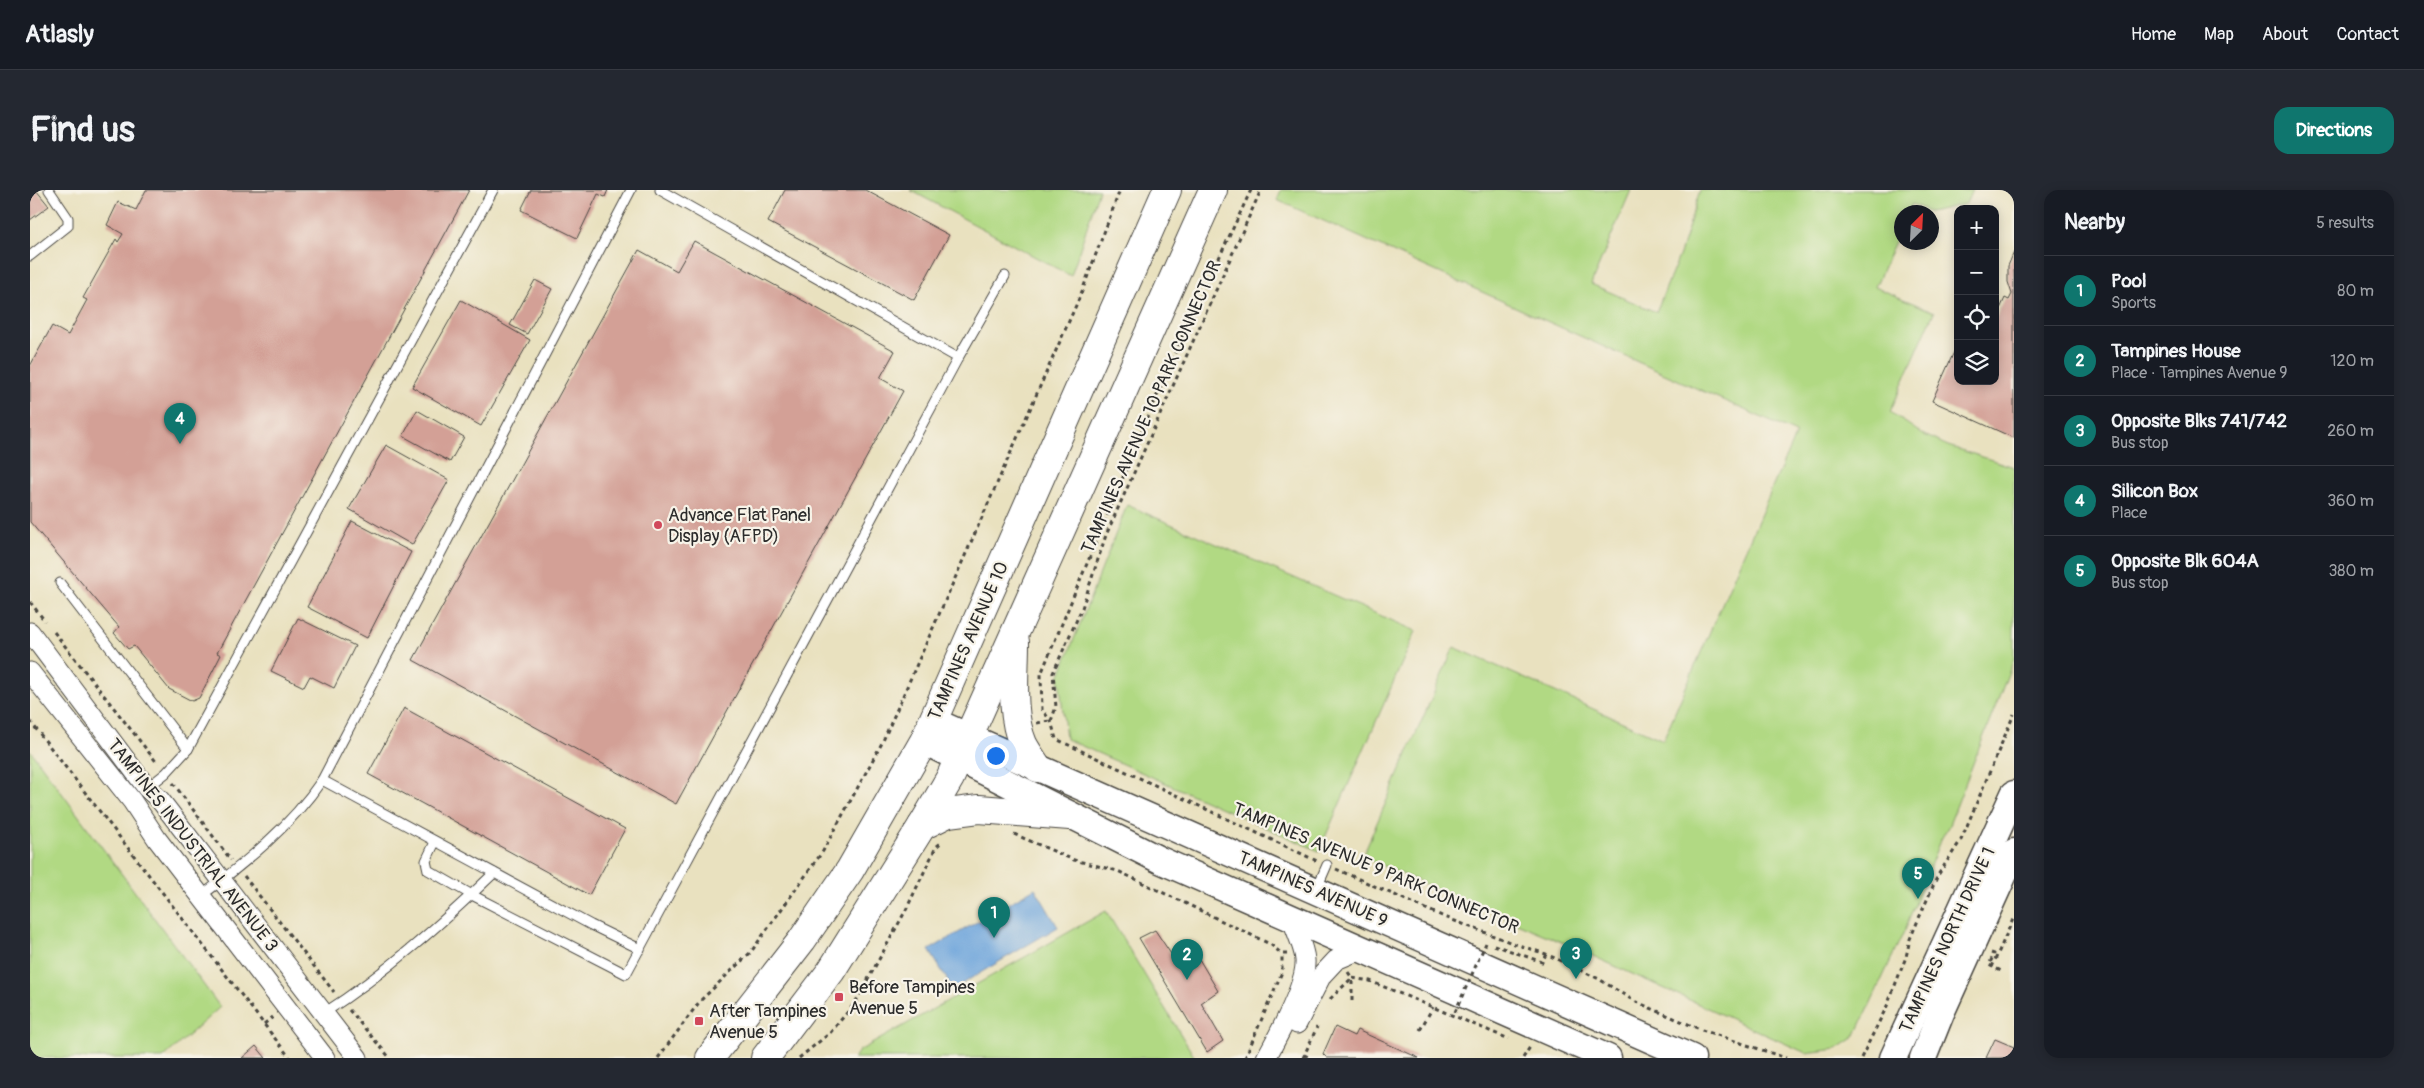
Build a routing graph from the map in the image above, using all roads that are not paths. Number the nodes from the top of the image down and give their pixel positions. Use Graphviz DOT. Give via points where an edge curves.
graph roads {
  1 [pos="49,190"];
  2 [pos="493,190"];
  3 [pos="631,190"];
  4 [pos="660,190"];
  5 [pos="1167,190"];
  6 [pos="1213,190"];
  7 [pos="30,256"];
  8 [pos="1005,276"];
  9 [pos="958,358"];
  10 [pos="60,583"];
  11 [pos="30,632"];
  12 [pos="1015,635"];
  13 [pos="30,672"];
  14 [pos="928,731"];
  15 [pos="963,747"];
  16 [pos="188,749"];
  17 [pos="1038,768"];
  18 [pos="322,780"];
  19 [pos="147,788"];
  20 [pos="2014,794"];
  21 [pos="132,800"];
  22 [pos="1070,816"];
  23 [pos="922,826"];
  24 [pos="435,842"];
  25 [pos="2014,852"];
  26 [pos="1326,865"];
  27 [pos="494,873"];
  28 [pos="221,880"];
  29 [pos="1315,890"];
  30 [pos="472,895"];
  31 [pos="201,896"];
  32 [pos="1292,919"];
  33 [pos="640,949"];
  34 [pos="1360,950"];
  35 [pos="324,1013"];
  36 [pos="326,1058"];
  37 [pos="358,1058"];
  38 [pos="710,1058"];
  39 [pos="765,1058"];
  40 [pos="1266,1058"];
  41 [pos="1280,1058"];
  42 [pos="1608,1058"];
  43 [pos="1692,1058"];
  44 [pos="1893,1058"];
  45 [pos="1924,1058"];
  1 -- 7 [label="lane" via="68,218 68,226"];
  2 -- 16 [label="lane"];
  3 -- 18 [label="lane"];
  4 -- 9 [label="lane"];
  5 -- 14 [label="main road, TAMPINES AVENUE 10"];
  6 -- 12 [label="main road"];
  8 -- 9 [label="lane"];
  9 -- 33 [label="lane"];
  10 -- 16 [label="lane"];
  11 -- 19 [label="street, TAMPINES INDUSTRIAL AVENUE 3"];
  12 -- 15 [label="main road"];
  12 -- 17 [label="main road" via="1018,724 1023,743"];
  13 -- 21 [label="street, TAMPINES INDUSTRIAL AVENUE 3"];
  14 -- 15 [label="main road, TAMPINES AVENUE 9"];
  14 -- 38 [label="main road, TAMPINES AVENUE 10" via="850,870 802,940"];
  15 -- 17 [label="main road, TAMPINES AVENUE 9"];
  15 -- 22 [label="main road, TAMPINES AVENUE 9"];
  15 -- 23 [label="main road" via="950,778"];
  16 -- 19 [label="lane"];
  17 -- 29 [label="main road, TAMPINES AVENUE 9"];
  18 -- 24 [label="lane"];
  18 -- 28 [label="lane" via="291,820"];
  19 -- 21 [label="lane"];
  19 -- 28 [label="street, TAMPINES INDUSTRIAL AVENUE 3" via="160,800"];
  20 -- 44 [label="main road, TAMPINES NORTH DRIVE 1"];
  21 -- 31 [label="street, TAMPINES INDUSTRIAL AVENUE 3"];
  22 -- 23 [label="main road" via="979,809 948,813"];
  22 -- 32 [label="main road, TAMPINES AVENUE 9"];
  23 -- 39 [label="main road" via="830,971"];
  24 -- 27 [label="lane"];
  24 -- 30 [label="lane" via="426,861 428,870"];
  25 -- 45 [label="main road, TAMPINES NORTH DRIVE 1"];
  26 -- 29 [label="lane"];
  27 -- 30 [label="lane"];
  27 -- 33 [label="lane"];
  28 -- 31 [label="lane"];
  28 -- 35 [label="street, TAMPINES INDUSTRIAL AVENUE 3"];
  29 -- 43 [label="main road, TAMPINES AVENUE 9"];
  30 -- 33 [label="lane" via="626,974"];
  30 -- 35 [label="lane" via="366,986"];
  31 -- 36 [label="street, TAMPINES INDUSTRIAL AVENUE 3"];
  32 -- 34 [label="main road, TAMPINES AVENUE 9"];
  32 -- 40 [label="street" via="1305,959 1302,981"];
  34 -- 41 [label="street" via="1336,960 1314,988"];
  34 -- 42 [label="main road, TAMPINES AVENUE 9"];
  35 -- 37 [label="street, TAMPINES INDUSTRIAL AVENUE 3"];
}
